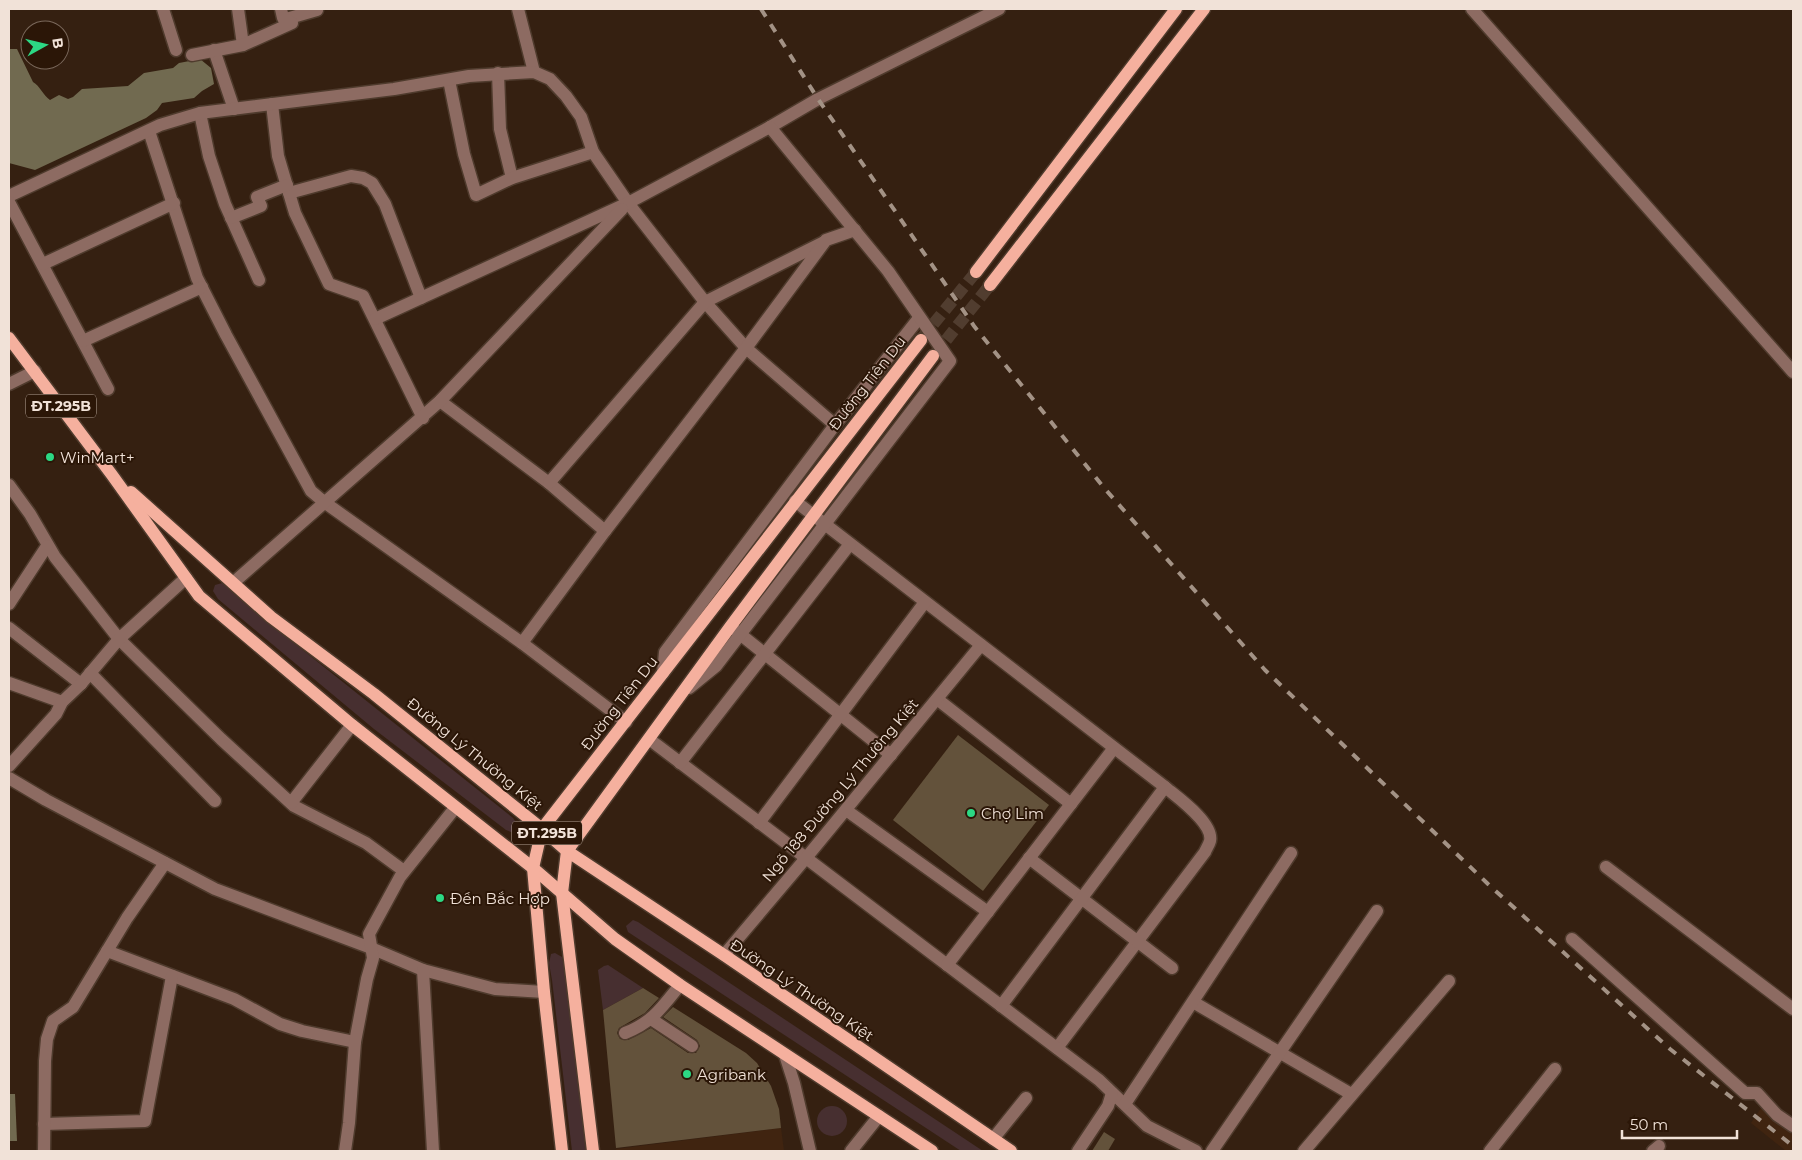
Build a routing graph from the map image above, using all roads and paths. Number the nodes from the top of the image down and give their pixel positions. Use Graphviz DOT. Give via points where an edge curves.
graph roads {
  1 [pos="163,9"];
  2 [pos="238,9"];
  3 [pos="518,9"];
  4 [pos="1000,9"];
  5 [pos="1176,9"];
  6 [pos="1204,9"];
  7 [pos="1472,9"];
  8 [pos="316,10"];
  9 [pos="283,14"];
  10 [pos="243,45"];
  11 [pos="176,50"];
  12 [pos="214,50"];
  13 [pos="192,55"];
  14 [pos="534,72"];
  15 [pos="498,73"];
  16 [pos="449,80"];
  17 [pos="272,104"];
  18 [pos="234,109"];
  19 [pos="200,113"];
  20 [pos="770,127"];
  21 [pos="149,130"];
  22 [pos="593,152"];
  23 [pos="512,178"];
  24 [pos="288,189"];
  25 [pos="9,196"];
  26 [pos="9,202"];
  27 [pos="174,203"];
  28 [pos="628,203"];
  29 [pos="231,218"];
  30 [pos="855,230"];
  31 [pos="826,240"];
  32 [pos="43,264"];
  33 [pos="976,272"];
  34 [pos="259,280"];
  35 [pos="990,285"];
  36 [pos="202,287"];
  37 [pos="421,298"];
  38 [pos="705,302"];
  39 [pos="919,318"];
  40 [pos="375,319"];
  41 [pos="9,338"];
  42 [pos="921,340"];
  43 [pos="83,341"];
  44 [pos="746,348"];
  45 [pos="933,356"];
  46 [pos="35,371"];
  47 [pos="1793,372"];
  48 [pos="9,384"];
  49 [pos="108,389"];
  50 [pos="440,401"];
  51 [pos="423,418"];
  52 [pos="834,425"];
  53 [pos="112,475"];
  54 [pos="549,483"];
  55 [pos="9,485"];
  56 [pos="794,501"];
  57 [pos="324,502"];
  58 [pos="814,516"];
  59 [pos="825,525"];
  60 [pos="605,531"];
  61 [pos="850,544"];
  62 [pos="47,546"];
  63 [pos="186,578"];
  64 [pos="233,583"];
  65 [pos="925,602"];
  66 [pos="9,604"];
  67 [pos="9,628"];
  68 [pos="735,631"];
  69 [pos="119,639"];
  70 [pos="522,643"];
  71 [pos="981,645"];
  72 [pos="764,654"];
  73 [pos="90,673"];
  74 [pos="663,673"];
  75 [pos="9,683"];
  76 [pos="81,684"];
  77 [pos="937,699"];
  78 [pos="62,702"];
  79 [pos="840,715"];
  80 [pos="626,722"];
  81 [pos="352,726"];
  82 [pos="648,739"];
  83 [pos="1114,748"];
  84 [pos="891,755"];
  85 [pos="680,763"];
  86 [pos="9,766"];
  87 [pos="9,778"];
  88 [pos="1165,787"];
  89 [pos="215,800"];
  90 [pos="291,803"];
  91 [pos="1071,804"];
  92 [pos="455,808"];
  93 [pos="846,810"];
  94 [pos="759,822"];
  95 [pos="542,829"];
  96 [pos="567,851"];
  97 [pos="1291,853"];
  98 [pos="806,858"];
  99 [pos="1030,858"];
  100 [pos="166,863"];
  101 [pos="1606,867"];
  102 [pos="533,868"];
  103 [pos="404,872"];
  104 [pos="562,894"];
  105 [pos="1082,898"];
  106 [pos="1377,910"];
  107 [pos="988,912"];
  108 [pos="1572,939"];
  109 [pos="1137,942"];
  110 [pos="371,948"];
  111 [pos="107,951"];
  112 [pos="724,955"];
  113 [pos="947,965"];
  114 [pos="1172,968"];
  115 [pos="423,970"];
  116 [pos="172,976"];
  117 [pos="1449,982"];
  118 [pos="680,985"];
  119 [pos="544,992"];
  120 [pos="1193,1002"];
  121 [pos="1001,1006"];
  122 [pos="1793,1009"];
  123 [pos="651,1019"];
  124 [pos="626,1032"];
  125 [pos="355,1042"];
  126 [pos="692,1046"];
  127 [pos="1057,1048"];
  128 [pos="1280,1053"];
  129 [pos="785,1055"];
  130 [pos="1555,1069"];
  131 [pos="1112,1093"];
  132 [pos="1351,1094"];
  133 [pos="1026,1098"];
  134 [pos="1125,1104"];
  135 [pos="879,1116"];
  136 [pos="44,1124"];
  137 [pos="1793,1126"];
  138 [pos="992,1139"];
  139 [pos="44,1151"];
  140 [pos="345,1151"];
  141 [pos="433,1151"];
  142 [pos="562,1151"];
  143 [pos="593,1151"];
  144 [pos="810,1151"];
  145 [pos="851,1151"];
  146 [pos="932,1151"];
  147 [pos="1011,1151"];
  148 [pos="1078,1151"];
  149 [pos="1196,1151"];
  150 [pos="1212,1151"];
  151 [pos="1304,1151"];
  152 [pos="1490,1151"];
  1 -- 11 [label="street"];
  2 -- 10 [label="street"];
  3 -- 14 [label="street"];
  4 -- 20 [label="street" via="818,99"];
  5 -- 33 [label="main road"];
  6 -- 35 [label="main road"];
  7 -- 47 [label="street"];
  8 -- 9 [label="street"];
  9 -- 10 [label="street" via="292,23"];
  10 -- 12 [label="street"];
  12 -- 13 [label="street"];
  12 -- 18 [label="street"];
  14 -- 15 [label="street"];
  14 -- 22 [label="street" via="550,79 581,116"];
  15 -- 16 [label="street"];
  15 -- 23 [label="street" via="500,130"];
  16 -- 17 [label="street"];
  16 -- 23 [label="street" via="476,195"];
  17 -- 18 [label="street"];
  17 -- 24 [label="street" via="278,156"];
  18 -- 19 [label="street"];
  19 -- 21 [label="street"];
  19 -- 29 [label="street" via="209,156"];
  20 -- 28 [label="street"];
  20 -- 30 [label="street"];
  21 -- 25 [label="street"];
  21 -- 27 [label="street"];
  22 -- 23 [label="street"];
  22 -- 28 [label="street"];
  24 -- 29 [label="street" via="257,197 261,206"];
  24 -- 37 [label="street" via="351,176 372,183 384,204"];
  24 -- 40 [label="street" via="329,284 363,296"];
  26 -- 32 [label="street"];
  27 -- 32 [label="street"];
  27 -- 36 [label="street"];
  28 -- 37 [label="street"];
  28 -- 38 [label="street"];
  28 -- 50 [label="street"];
  29 -- 34 [label="street"];
  30 -- 31 [label="street"];
  30 -- 39 [label="street" via="888,271"];
  31 -- 38 [label="street"];
  31 -- 44 [label="street"];
  32 -- 43 [label="street"];
  36 -- 43 [label="street"];
  36 -- 57 [label="street" via="311,490"];
  37 -- 40 [label="street"];
  38 -- 44 [label="street"];
  38 -- 54 [label="street"];
  39 -- 52 [label="street"];
  39 -- 59 [label="street" via="950,361"];
  40 -- 51 [label="street"];
  41 -- 46 [label="main road, Đường Lý Thường Kiệt / ĐT.295B"];
  42 -- 56 [label="main road, Đường Tiên Du"];
  43 -- 49 [label="street"];
  44 -- 52 [label="street"];
  44 -- 60 [label="street"];
  45 -- 58 [label="main road"];
  46 -- 48 [label="street"];
  46 -- 53 [label="main road, Đường Lý Thường Kiệt / ĐT.295B"];
  50 -- 51 [label="street"];
  50 -- 54 [label="street"];
  51 -- 57 [label="street"];
  52 -- 74 [label="street" via="665,652"];
  53 -- 63 [label="main road, Đường Lý Thường Kiệt / ĐT.295B"];
  53 -- 64 [label="main road, Đường Lý Thường Kiệt / ĐT.295B"];
  54 -- 60 [label="street"];
  55 -- 62 [label="street"];
  56 -- 58 [label="street"];
  56 -- 74 [label="main road, Đường Tiên Du"];
  57 -- 64 [label="street"];
  57 -- 70 [label="street"];
  58 -- 59 [label="street"];
  58 -- 68 [label="main road"];
  59 -- 61 [label="street"];
  59 -- 68 [label="street"];
  60 -- 70 [label="street"];
  61 -- 65 [label="street"];
  61 -- 72 [label="street"];
  62 -- 66 [label="street"];
  62 -- 69 [label="street"];
  63 -- 69 [label="street"];
  63 -- 81 [label="main road, Đường Lý Thường Kiệt / ĐT.295B" via="199,596"];
  64 -- 95 [label="main road, Đường Lý Thường Kiệt / ĐT.295B" via="271,617 374,694"];
  65 -- 71 [label="street"];
  65 -- 79 [label="street"];
  67 -- 76 [label="street"];
  68 -- 72 [label="street"];
  68 -- 82 [label="main road"];
  69 -- 73 [label="street"];
  69 -- 90 [label="street"];
  70 -- 80 [label="street"];
  71 -- 77 [label="street, Ngõ 188 Đường Lý Thường Kiệt"];
  71 -- 83 [label="street"];
  72 -- 79 [label="street"];
  72 -- 85 [label="street"];
  73 -- 76 [label="street"];
  73 -- 89 [label="street"];
  74 -- 80 [label="main road, Đường Tiên Du"];
  75 -- 78 [label="street"];
  76 -- 78 [label="street"];
  77 -- 84 [label="street, Ngõ 188 Đường Lý Thường Kiệt"];
  77 -- 91 [label="street"];
  78 -- 86 [label="street" via="56,714"];
  79 -- 84 [label="street"];
  79 -- 94 [label="street"];
  80 -- 95 [label="main road, Đường Tiên Du"];
  81 -- 90 [label="street"];
  81 -- 92 [label="main road, Đường Lý Thường Kiệt / ĐT.295B"];
  82 -- 85 [label="street"];
  82 -- 96 [label="main road"];
  83 -- 88 [label="street"];
  83 -- 91 [label="street"];
  84 -- 93 [label="street, Ngõ 188 Đường Lý Thường Kiệt"];
  85 -- 94 [label="street"];
  87 -- 100 [label="street"];
  88 -- 105 [label="street"];
  88 -- 109 [label="street" via="1208,829 1210,842"];
  90 -- 103 [label="street" via="366,843"];
  91 -- 99 [label="street"];
  92 -- 102 [label="main road, Đường Lý Thường Kiệt / ĐT.295B"];
  92 -- 103 [label="street"];
  93 -- 98 [label="street, Ngõ 188 Đường Lý Thường Kiệt"];
  93 -- 107 [label="street"];
  94 -- 98 [label="street"];
  95 -- 96 [label="main road, Đường Lý Thường Kiệt / ĐT.295B"];
  95 -- 102 [label="main road, Đường Tiên Du"];
  96 -- 104 [label="main road"];
  96 -- 112 [label="main road, Đường Lý Thường Kiệt / ĐT.295B"];
  97 -- 120 [label="street"];
  98 -- 112 [label="street, Ngõ 188 Đường Lý Thường Kiệt"];
  98 -- 113 [label="street"];
  99 -- 105 [label="street"];
  99 -- 107 [label="street"];
  100 -- 110 [label="street" via="216,889"];
  100 -- 111 [label="street"];
  101 -- 122 [label="street"];
  102 -- 104 [label="main road, Đường Lý Thường Kiệt / ĐT.295B"];
  102 -- 119 [label="main road, Đường Tiên Du"];
  103 -- 110 [label="street" via="369,934"];
  104 -- 118 [label="main road, Đường Lý Thường Kiệt / ĐT.295B" via="615,939"];
  104 -- 143 [label="main road"];
  105 -- 109 [label="street"];
  105 -- 121 [label="street"];
  106 -- 128 [label="street"];
  107 -- 113 [label="street"];
  108 -- 137 [label="street" via="1745,1093 1758,1094 1777,1115"];
  109 -- 114 [label="street"];
  109 -- 127 [label="street"];
  110 -- 115 [label="street"];
  110 -- 125 [label="street" via="373,958"];
  111 -- 116 [label="street"];
  111 -- 136 [label="street" via="73,1007 53,1020 45,1060"];
  112 -- 138 [label="main road, Đường Lý Thường Kiệt / ĐT.295B"];
  113 -- 121 [label="street"];
  115 -- 119 [label="street" via="495,988"];
  115 -- 141 [label="street"];
  116 -- 125 [label="street" via="234,999 280,1024"];
  116 -- 136 [label="street" via="145,1121"];
  117 -- 132 [label="street"];
  118 -- 123 [label="street"];
  118 -- 129 [label="main road, Đường Lý Thường Kiệt / ĐT.295B"];
  119 -- 142 [label="main road, Đường Tiên Du"];
  120 -- 128 [label="street"];
  120 -- 134 [label="street"];
  121 -- 127 [label="street"];
  123 -- 124 [label="street"];
  123 -- 126 [label="street"];
  125 -- 140 [label="street"];
  127 -- 131 [label="street"];
  128 -- 132 [label="street"];
  128 -- 150 [label="street"];
  129 -- 135 [label="main road, Đường Lý Thường Kiệt / ĐT.295B"];
  129 -- 144 [label="street"];
  130 -- 152 [label="street"];
  131 -- 134 [label="street"];
  131 -- 148 [label="street" via="1108,1106"];
  132 -- 151 [label="street"];
  133 -- 138 [label="street"];
  134 -- 149 [label="street" via="1147,1126"];
  135 -- 145 [label="street"];
  135 -- 146 [label="main road, Đường Lý Thường Kiệt / ĐT.295B"];
  136 -- 139 [label="street"];
  138 -- 147 [label="main road, Đường Lý Thường Kiệt / ĐT.295B"];
}
